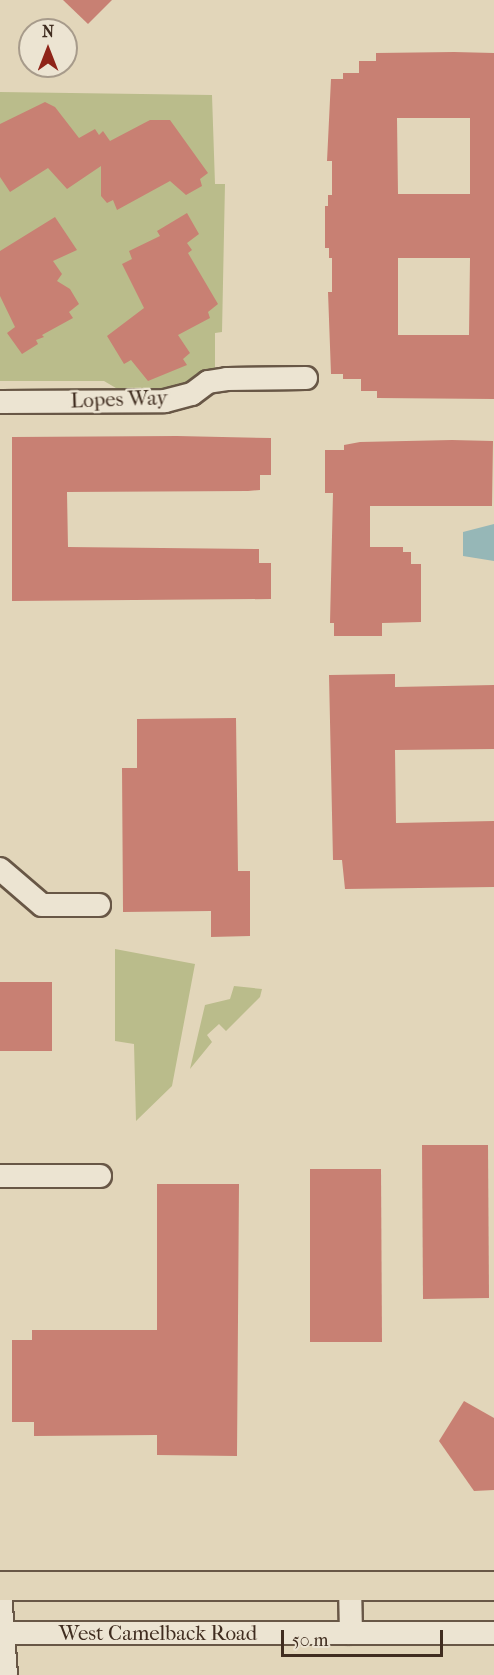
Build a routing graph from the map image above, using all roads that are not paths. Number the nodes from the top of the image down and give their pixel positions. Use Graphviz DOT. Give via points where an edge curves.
graph roads {
  1 [pos="306,378"];
  2 [pos="0,402"];
  3 [pos="0,869"];
  4 [pos="99,905"];
  5 [pos="0,1176"];
  6 [pos="100,1176"];
  7 [pos="0,1586"];
  8 [pos="350,1586"];
  9 [pos="494,1586"];
  10 [pos="0,1593"];
  11 [pos="2,1633"];
  12 [pos="351,1633"];
  13 [pos="494,1633"];
  14 [pos="6,1675"];
  1 -- 2 [label="street, Lopes Way" via="208,382 192,394 165,401"];
  3 -- 4 [label="street" via="42,905"];
  5 -- 6 [label="street"];
  7 -- 8 [label="main road"];
  8 -- 9 [label="main road"];
  8 -- 12 [label="street"];
  10 -- 11 [label="street"];
  11 -- 12 [label="street, West Camelback Road"];
  11 -- 14 [label="street"];
  12 -- 13 [label="street, West Camelback Road"];
}
